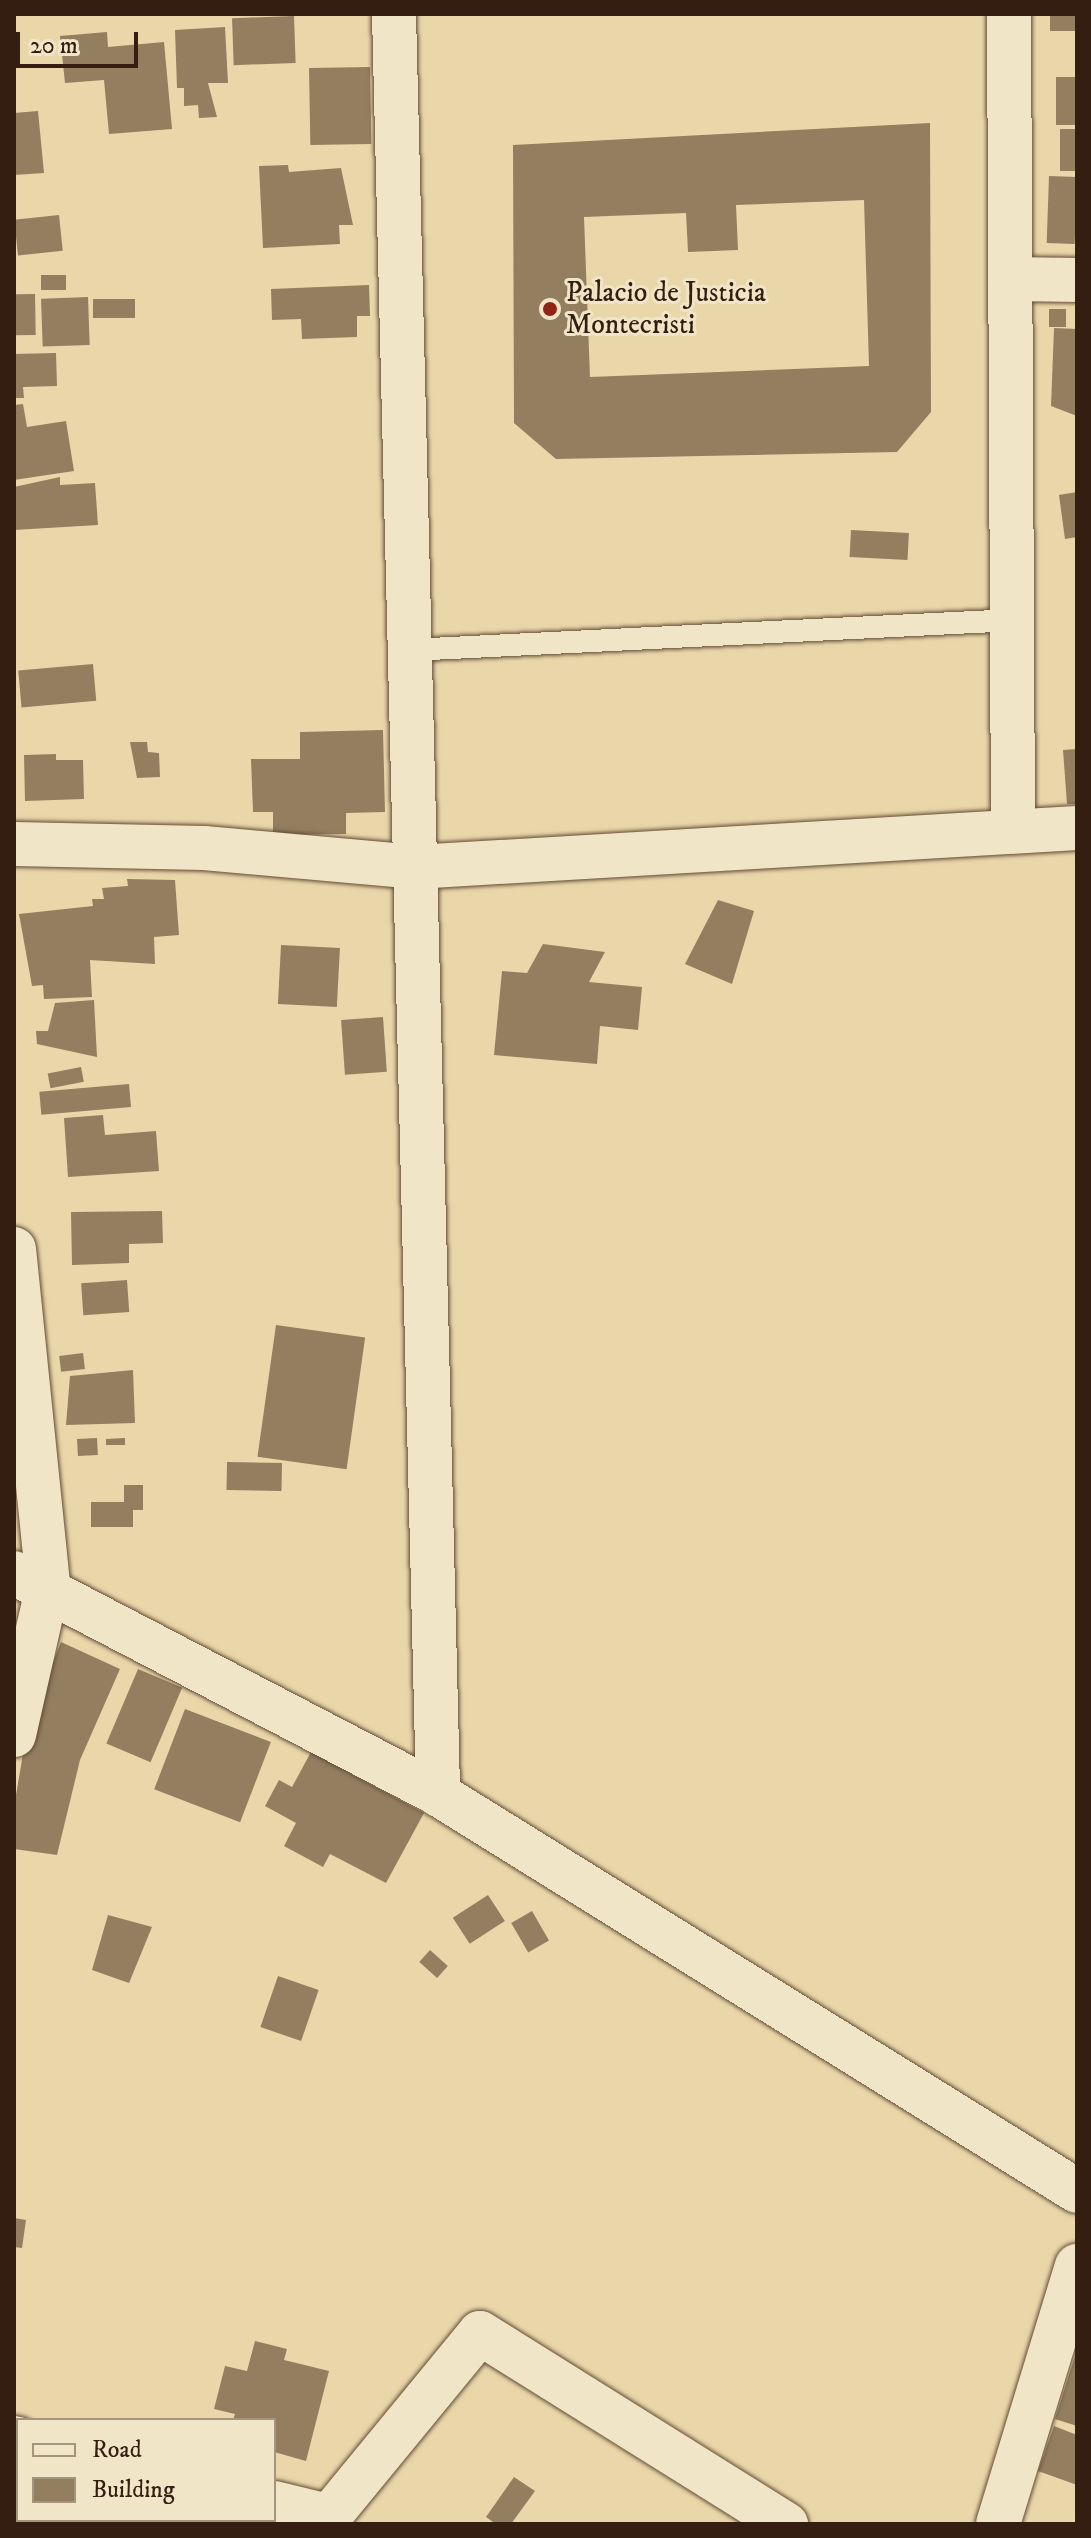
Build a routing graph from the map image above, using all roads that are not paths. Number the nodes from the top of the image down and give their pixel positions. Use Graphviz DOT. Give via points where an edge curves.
graph roads {
  1 [pos="394,14"];
  2 [pos="1009,14"];
  3 [pos="1012,279"];
  4 [pos="1077,280"];
  5 [pos="1015,620"];
  6 [pos="410,650"];
  7 [pos="1013,828"];
  8 [pos="1077,828"];
  9 [pos="14,844"];
  10 [pos="415,867"];
  11 [pos="14,1249"];
  12 [pos="31,1579"];
  13 [pos="14,1735"];
  14 [pos="438,1794"];
  15 [pos="1077,2191"];
  16 [pos="1077,2266"];
  17 [pos="276,2504"];
  18 [pos="325,2520"];
  19 [pos="786,2524"];
  20 [pos="998,2524"];
  1 -- 6 [label="street"];
  2 -- 3 [label="street"];
  3 -- 4 [label="street"];
  3 -- 5 [label="street"];
  5 -- 6 [label="lane"];
  5 -- 7 [label="street"];
  6 -- 10 [label="street"];
  7 -- 8 [label="street"];
  7 -- 10 [label="street"];
  9 -- 10 [label="street" via="204,848"];
  10 -- 14 [label="street"];
  11 -- 12 [label="street"];
  12 -- 13 [label="street"];
  12 -- 14 [label="street"];
  14 -- 15 [label="street"];
  16 -- 20 [label="street"];
  17 -- 18 [label="street"];
  18 -- 19 [label="street" via="480,2333"];
}
